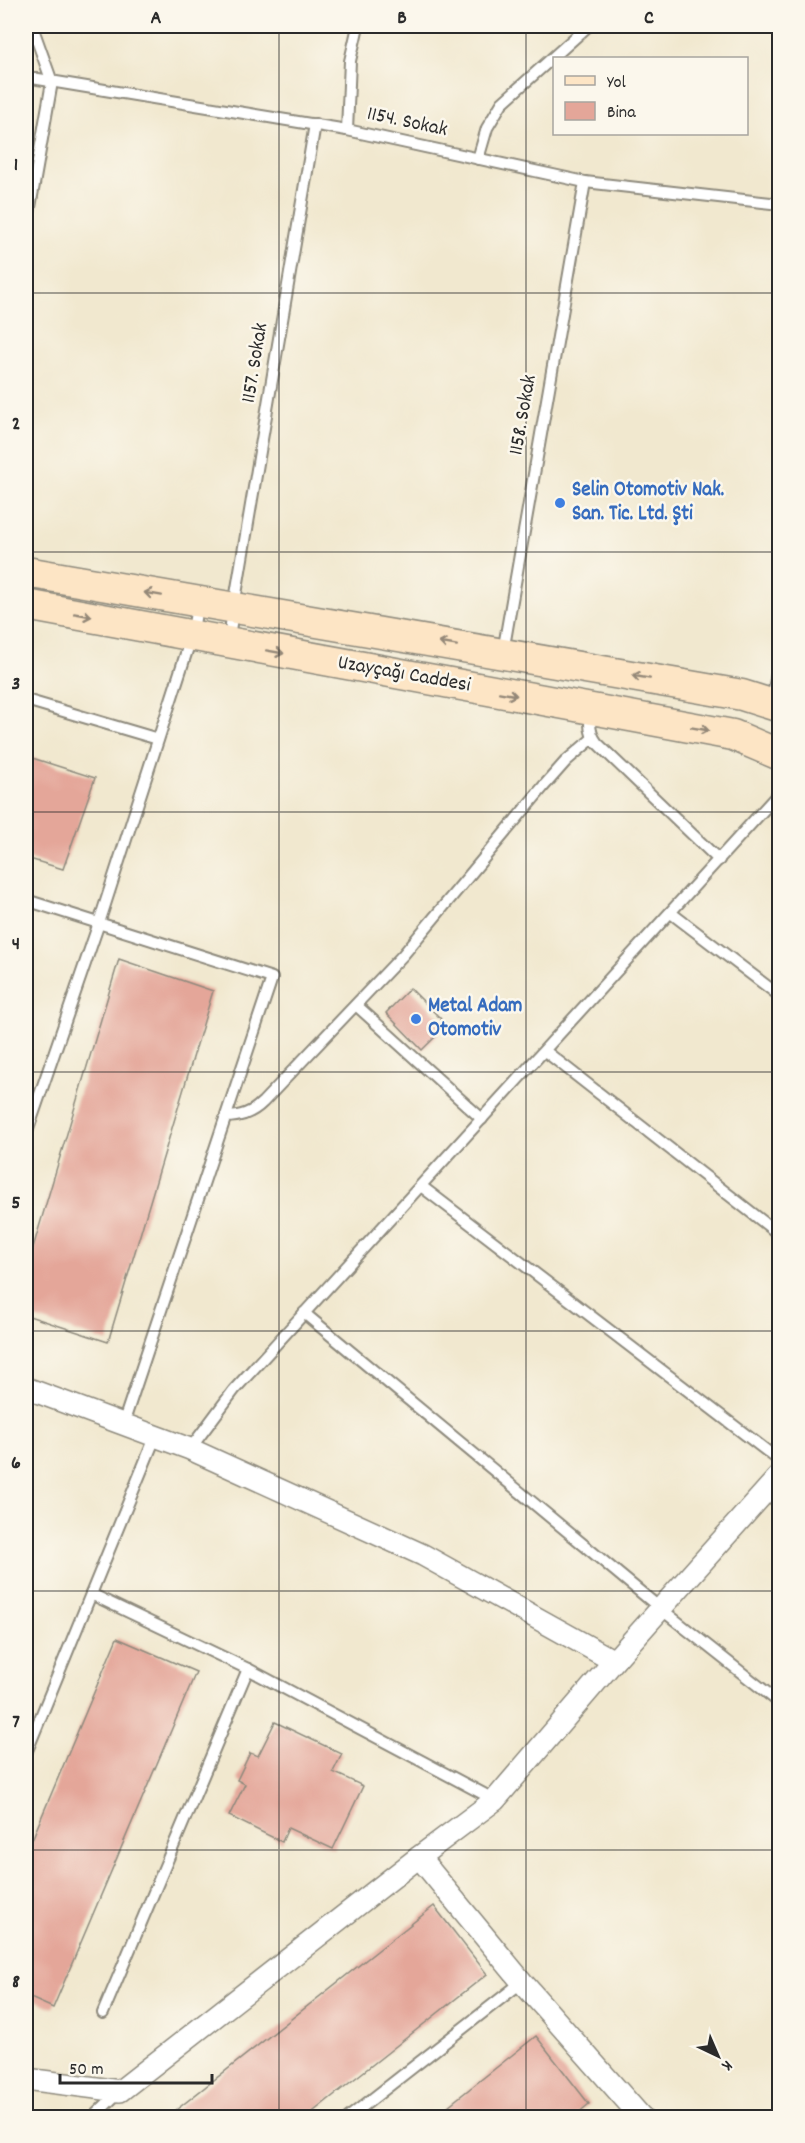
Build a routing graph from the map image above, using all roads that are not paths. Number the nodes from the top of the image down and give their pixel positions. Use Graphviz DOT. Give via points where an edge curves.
graph roads {
  1 [pos="32,26"];
  2 [pos="358,26"];
  3 [pos="588,26"];
  4 [pos="553,57"];
  5 [pos="553,57"];
  6 [pos="26,77"];
  7 [pos="52,82"];
  8 [pos="315,124"];
  9 [pos="347,130"];
  10 [pos="478,159"];
  11 [pos="585,182"];
  12 [pos="780,204"];
  13 [pos="26,230"];
  14 [pos="26,572"];
  15 [pos="199,602"];
  16 [pos="26,604"];
  17 [pos="235,608"];
  18 [pos="192,635"];
  19 [pos="228,643"];
  20 [pos="502,654"];
  21 [pos="780,657"];
  22 [pos="26,700"];
  23 [pos="775,706"];
  24 [pos="593,724"];
  25 [pos="158,739"];
  26 [pos="780,755"];
  27 [pos="780,792"];
  28 [pos="719,860"];
  29 [pos="26,900"];
  30 [pos="670,913"];
  31 [pos="99,923"];
  32 [pos="780,996"];
  33 [pos="356,1005"];
  34 [pos="545,1051"];
  35 [pos="226,1117"];
  36 [pos="482,1119"];
  37 [pos="26,1135"];
  38 [pos="421,1186"];
  39 [pos="780,1235"];
  40 [pos="304,1314"];
  41 [pos="26,1388"];
  42 [pos="123,1424"];
  43 [pos="156,1436"];
  44 [pos="190,1449"];
  45 [pos="780,1461"];
  46 [pos="780,1475"];
  47 [pos="91,1594"];
  48 [pos="661,1609"];
  49 [pos="614,1661"];
  50 [pos="248,1670"];
  51 [pos="780,1703"];
  52 [pos="26,1753"];
  53 [pos="495,1800"];
  54 [pos="419,1857"];
  55 [pos="522,1982"];
  56 [pos="103,2013"];
  57 [pos="26,2079"];
  58 [pos="120,2091"];
  59 [pos="93,2118"];
  60 [pos="348,2118"];
  61 [pos="642,2118"];
  1 -- 7 [label="lane"];
  2 -- 9 [label="lane" via="350,61"];
  3 -- 5 [label="lane"];
  4 -- 10 [label="lane" via="502,103 487,128"];
  6 -- 7 [label="lane, 1154. Sokak"];
  7 -- 8 [label="lane, 1154. Sokak"];
  7 -- 13 [label="lane"];
  8 -- 9 [label="lane, 1154. Sokak"];
  8 -- 17 [label="lane, 1157. Sokak"];
  9 -- 10 [label="lane, 1154. Sokak"];
  10 -- 11 [label="lane, 1154. Sokak"];
  11 -- 12 [label="lane, 1154. Sokak"];
  11 -- 20 [label="lane, 1158. Sokak"];
  15 -- 14 [label="main road, Uzayçağı Caddesi, one-way"];
  15 -- 17 [label="main road, Uzayçağı Caddesi"];
  15 -- 18 [label="lane"];
  16 -- 18 [label="main road, Uzayçağı Caddesi, one-way"];
  17 -- 19 [label="lane, 1157. Sokak"];
  20 -- 17 [label="main road, Uzayçağı Caddesi, one-way"];
  18 -- 19 [label="main road, Uzayçağı Caddesi"];
  18 -- 25 [label="lane"];
  19 -- 24 [label="main road, Uzayçağı Caddesi, one-way"];
  23 -- 20 [label="main road, Uzayçağı Caddesi, one-way" via="742,695"];
  21 -- 23 [label="lane"];
  22 -- 25 [label="lane"];
  24 -- 26 [label="main road, Uzayçağı Caddesi, one-way" via="734,735"];
  24 -- 28 [label="lane"];
  24 -- 33 [label="lane" via="450,901"];
  25 -- 31 [label="lane"];
  27 -- 28 [label="lane"];
  28 -- 30 [label="lane"];
  29 -- 31 [label="lane"];
  30 -- 32 [label="lane"];
  30 -- 34 [label="lane"];
  31 -- 35 [label="lane" via="272,978"];
  31 -- 37 [label="lane"];
  33 -- 35 [label="lane" via="257,1108 243,1116"];
  33 -- 36 [label="lane"];
  34 -- 36 [label="lane"];
  34 -- 39 [label="lane"];
  35 -- 42 [label="lane"];
  36 -- 38 [label="lane"];
  38 -- 40 [label="lane"];
  38 -- 45 [label="lane"];
  40 -- 44 [label="lane" via="234,1390"];
  40 -- 48 [label="lane"];
  41 -- 42 [label="street"];
  42 -- 43 [label="street"];
  43 -- 44 [label="street"];
  43 -- 47 [label="lane"];
  44 -- 49 [label="street" via="423,1555"];
  46 -- 48 [label="street"];
  47 -- 50 [label="lane"];
  47 -- 52 [label="lane"];
  48 -- 49 [label="street"];
  48 -- 51 [label="lane"];
  49 -- 53 [label="street"];
  50 -- 53 [label="lane"];
  50 -- 56 [label="lane"];
  53 -- 54 [label="street"];
  54 -- 55 [label="street"];
  54 -- 58 [label="street"];
  55 -- 60 [label="lane"];
  55 -- 61 [label="street"];
  57 -- 58 [label="street"];
  58 -- 59 [label="lane"];
}
